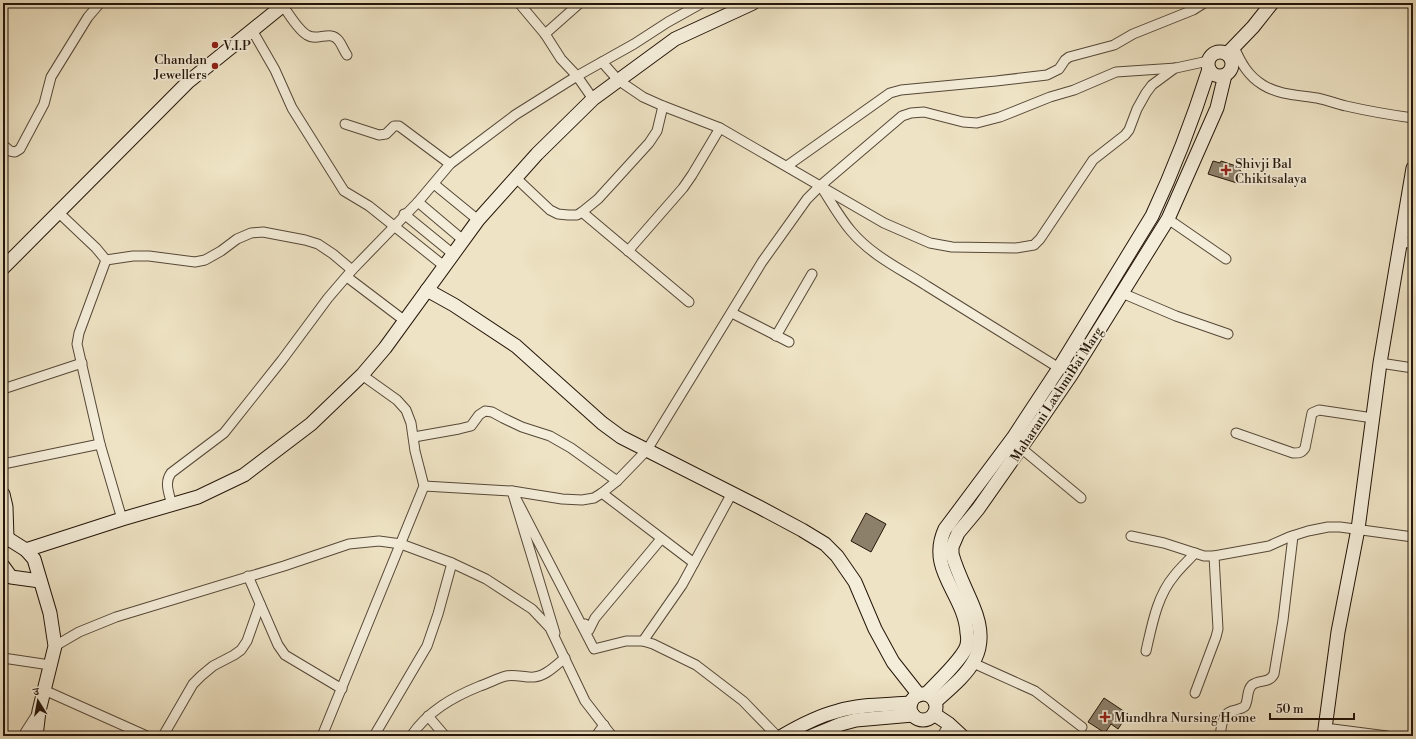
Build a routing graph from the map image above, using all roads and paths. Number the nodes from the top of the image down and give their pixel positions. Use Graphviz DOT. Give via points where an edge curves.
graph roads {
  1 [pos="100,3"];
  2 [pos="518,3"];
  3 [pos="579,3"];
  4 [pos="702,3"];
  5 [pos="753,3"];
  6 [pos="1204,3"];
  7 [pos="1272,3"];
  8 [pos="285,4"];
  9 [pos="252,30"];
  10 [pos="545,34"];
  11 [pos="1230,51"];
  12 [pos="347,55"];
  13 [pos="602,62"];
  14 [pos="1208,65"];
  15 [pos="1176,68"];
  16 [pos="1225,75"];
  17 [pos="577,76"];
  18 [pos="618,80"];
  19 [pos="593,99"];
  20 [pos="663,106"];
  21 [pos="1413,118"];
  22 [pos="345,124"];
  23 [pos="720,128"];
  24 [pos="3,145"];
  25 [pos="450,164"];
  26 [pos="787,166"];
  27 [pos="1413,168"];
  28 [pos="516,178"];
  29 [pos="434,184"];
  30 [pos="820,186"];
  31 [pos="418,202"];
  32 [pos="58,212"];
  33 [pos="582,212"];
  34 [pos="404,214"];
  35 [pos="1168,219"];
  36 [pos="478,220"];
  37 [pos="394,226"];
  38 [pos="463,240"];
  39 [pos="1400,241"];
  40 [pos="1413,244"];
  41 [pos="628,251"];
  42 [pos="453,254"];
  43 [pos="1226,259"];
  44 [pos="106,260"];
  45 [pos="444,266"];
  46 [pos="3,268"];
  47 [pos="349,273"];
  48 [pos="812,274"];
  49 [pos="427,290"];
  50 [pos="1122,293"];
  51 [pos="689,302"];
  52 [pos="732,313"];
  53 [pos="404,321"];
  54 [pos="1228,334"];
  55 [pos="776,336"];
  56 [pos="790,342"];
  57 [pos="82,363"];
  58 [pos="1380,363"];
  59 [pos="1059,368"];
  60 [pos="1413,368"];
  61 [pos="362,375"];
  62 [pos="3,389"];
  63 [pos="1373,418"];
  64 [pos="1236,433"];
  65 [pos="414,437"];
  66 [pos="100,444"];
  67 [pos="1021,448"];
  68 [pos="647,450"];
  69 [pos="3,464"];
  70 [pos="617,481"];
  71 [pos="424,486"];
  72 [pos="512,491"];
  73 [pos="602,493"];
  74 [pos="732,493"];
  75 [pos="3,494"];
  76 [pos="1081,498"];
  77 [pos="172,505"];
  78 [pos="122,519"];
  79 [pos="1358,529"];
  80 [pos="1131,536"];
  81 [pos="1293,536"];
  82 [pos="1413,537"];
  83 [pos="661,539"];
  84 [pos="5,540"];
  85 [pos="402,544"];
  86 [pos="26,550"];
  87 [pos="1195,553"];
  88 [pos="1214,556"];
  89 [pos="452,563"];
  90 [pos="694,563"];
  91 [pos="3,566"];
  92 [pos="248,576"];
  93 [pos="40,581"];
  94 [pos="260,604"];
  95 [pos="643,641"];
  96 [pos="55,646"];
  97 [pos="560,647"];
  98 [pos="1146,651"];
  99 [pos="3,658"];
  100 [pos="565,658"];
  101 [pos="973,663"];
  102 [pos="50,665"];
  103 [pos="342,689"];
  104 [pos="44,690"];
  105 [pos="1194,693"];
  106 [pos="923,704"];
  107 [pos="39,711"];
  108 [pos="428,716"];
  109 [pos="948,724"];
  110 [pos="604,725"];
  111 [pos="1082,727"];
  112 [pos="1324,732"];
  113 [pos="22,736"];
  114 [pos="36,736"];
  115 [pos="146,736"];
  116 [pos="163,736"];
  117 [pos="322,736"];
  118 [pos="374,736"];
  119 [pos="411,736"];
  120 [pos="445,736"];
  121 [pos="596,736"];
  122 [pos="612,736"];
  123 [pos="778,736"];
  124 [pos="782,736"];
  125 [pos="812,736"];
  126 [pos="942,736"];
  127 [pos="962,736"];
  128 [pos="1220,736"];
  129 [pos="1386,736"];
  1 -- 24 [label="street" via="88,16 51,77 44,104 20,149 10,151"];
  2 -- 10 [label="street"];
  3 -- 10 [label="street"];
  4 -- 13 [label="street"];
  5 -- 18 [label="street" via="675,38"];
  6 -- 26 [label="street" via="1114,45 1069,57 1058,69 1047,75 890,93"];
  7 -- 11 [label="street"];
  8 -- 9 [label="street"];
  8 -- 12 [label="street" via="307,35 313,38 333,36"];
  9 -- 32 [label="street" via="188,82"];
  9 -- 37 [label="street" via="275,70 292,108 344,191"];
  10 -- 17 [label="street"];
  11 -- 14 [label="street" via="1215,53 1209,57"];
  11 -- 16 [label="street" via="1232,65"];
  11 -- 21 [label="street" via="1249,74 1264,86 1287,94"];
  13 -- 17 [label="street"];
  13 -- 18 [label="street"];
  14 -- 15 [label="street"];
  14 -- 16 [label="street" via="1213,74"];
  14 -- 59 [label="street" via="1198,101 1162,196"];
  15 -- 30 [label="street" via="1116,72 995,119 977,123 924,112 911,113 902,116"];
  15 -- 30 [label="street" via="1152,85 1137,109 1129,130 1093,160 1034,245 1016,248 930,243 884,223"];
  16 -- 35 [label="street, Maharani LaxhmiBai Marg" via="1217,108"];
  17 -- 19 [label="street"];
  17 -- 25 [label="street" via="515,115"];
  18 -- 19 [label="street"];
  18 -- 20 [label="street" via="643,97"];
  19 -- 28 [label="street"];
  20 -- 23 [label="street"];
  20 -- 33 [label="street" via="657,131 649,143 598,199"];
  22 -- 25 [label="street" via="379,135 386,134 394,126 399,126"];
  23 -- 26 [label="street"];
  23 -- 41 [label="street" via="692,176"];
  25 -- 29 [label="street"];
  26 -- 30 [label="street"];
  27 -- 39 [label="street"];
  28 -- 33 [label="street" via="550,210 568,215"];
  28 -- 36 [label="street"];
  29 -- 31 [label="street"];
  29 -- 36 [label="street"];
  30 -- 52 [label="street" via="807,199 762,262"];
  30 -- 59 [label="street" via="851,231 884,260"];
  31 -- 34 [label="street"];
  31 -- 38 [label="street"];
  32 -- 44 [label="street"];
  32 -- 46 [label="street"];
  33 -- 41 [label="street"];
  34 -- 37 [label="street"];
  34 -- 42 [label="street"];
  35 -- 43 [label="street"];
  35 -- 50 [label="street, Maharani LaxhmiBai Marg"];
  36 -- 38 [label="street"];
  37 -- 45 [label="street"];
  37 -- 47 [label="street"];
  38 -- 42 [label="street"];
  39 -- 40 [label="street"];
  39 -- 58 [label="street"];
  41 -- 51 [label="street"];
  42 -- 45 [label="street"];
  44 -- 47 [label="street" via="149,256 195,262 221,252 237,239 251,233 262,232 318,244 333,254"];
  44 -- 57 [label="street" via="79,334 77,344"];
  45 -- 49 [label="street"];
  47 -- 53 [label="street"];
  47 -- 77 [label="street" via="224,433 171,472 168,487"];
  48 -- 55 [label="street"];
  49 -- 53 [label="street"];
  49 -- 68 [label="street" via="516,346 602,423 621,437"];
  50 -- 54 [label="street"];
  50 -- 67 [label="street, Maharani LaxhmiBai Marg" via="1071,375"];
  52 -- 55 [label="street"];
  52 -- 68 [label="street"];
  53 -- 61 [label="street"];
  55 -- 56 [label="street"];
  57 -- 62 [label="street"];
  57 -- 66 [label="street"];
  58 -- 60 [label="street"];
  58 -- 63 [label="street"];
  59 -- 106 [label="street" via="1013,438 942,536 939,555 941,565 962,611 968,640 963,653"];
  61 -- 65 [label="street" via="397,400 406,410"];
  61 -- 77 [label="street" via="311,424 244,475 198,497"];
  63 -- 64 [label="street" via="1315,411 1312,413 1305,448 1299,453"];
  63 -- 79 [label="street"];
  65 -- 70 [label="street" via="459,430 471,426 485,411 492,412 522,427 550,436"];
  65 -- 71 [label="street"];
  66 -- 69 [label="street"];
  66 -- 78 [label="street"];
  67 -- 76 [label="street"];
  67 -- 101 [label="street, Maharani LaxhmiBai Marg" via="958,533 952,547 954,563 979,621 981,644"];
  68 -- 70 [label="street"];
  68 -- 74 [label="street"];
  70 -- 73 [label="street"];
  71 -- 72 [label="street"];
  71 -- 85 [label="street"];
  72 -- 73 [label="street" via="582,500 594,498"];
  72 -- 83 [label="street" via="589,630 595,618"];
  72 -- 95 [label="street" via="594,649 626,641"];
  72 -- 97 [label="street"];
  73 -- 83 [label="street"];
  74 -- 90 [label="street"];
  74 -- 106 [label="street" via="802,530 825,544 837,556 855,582 875,629 893,662"];
  75 -- 84 [label="street" via="6,507"];
  77 -- 78 [label="street"];
  78 -- 86 [label="street"];
  79 -- 81 [label="street" via="1328,527"];
  79 -- 82 [label="street"];
  79 -- 112 [label="street" via="1338,632"];
  80 -- 87 [label="street"];
  81 -- 88 [label="street" via="1269,546"];
  81 -- 128 [label="street" via="1274,674 1268,681 1251,686 1242,708 1226,714 1222,719"];
  83 -- 90 [label="street"];
  84 -- 86 [label="street"];
  85 -- 89 [label="street"];
  85 -- 92 [label="street" via="379,541 349,544"];
  85 -- 103 [label="street"];
  86 -- 93 [label="street" via="34,559"];
  87 -- 88 [label="street"];
  87 -- 98 [label="street" via="1173,577 1162,595"];
  88 -- 105 [label="street" via="1218,629"];
  89 -- 97 [label="street" via="486,579 532,609 550,628"];
  89 -- 118 [label="street" via="427,646"];
  90 -- 95 [label="street"];
  91 -- 93 [label="street" via="11,577"];
  92 -- 94 [label="street"];
  92 -- 96 [label="street" via="116,617 79,632"];
  93 -- 96 [label="street" via="50,613"];
  94 -- 103 [label="street" via="285,655"];
  94 -- 116 [label="street" via="242,650 213,666 193,684"];
  95 -- 123 [label="street" via="696,665 743,701"];
  96 -- 102 [label="street"];
  97 -- 100 [label="street"];
  99 -- 102 [label="street"];
  100 -- 108 [label="street" via="545,674 534,677 506,676 471,690 448,701"];
  100 -- 110 [label="street" via="585,701"];
  101 -- 106 [label="street, Maharani LaxhmiBai Marg" via="952,687"];
  101 -- 111 [label="street" via="1035,691"];
  102 -- 104 [label="street"];
  103 -- 117 [label="street"];
  104 -- 107 [label="street"];
  104 -- 115 [label="street"];
  106 -- 109 [label="street"];
  106 -- 124 [label="street" via="836,711"];
  106 -- 125 [label="street" via="841,724"];
  107 -- 113 [label="street"];
  107 -- 114 [label="street"];
  108 -- 119 [label="street"];
  108 -- 120 [label="street"];
  109 -- 126 [label="street"];
  109 -- 127 [label="street"];
  110 -- 121 [label="street"];
  110 -- 122 [label="street"];
  112 -- 129 [label="street"];
}
